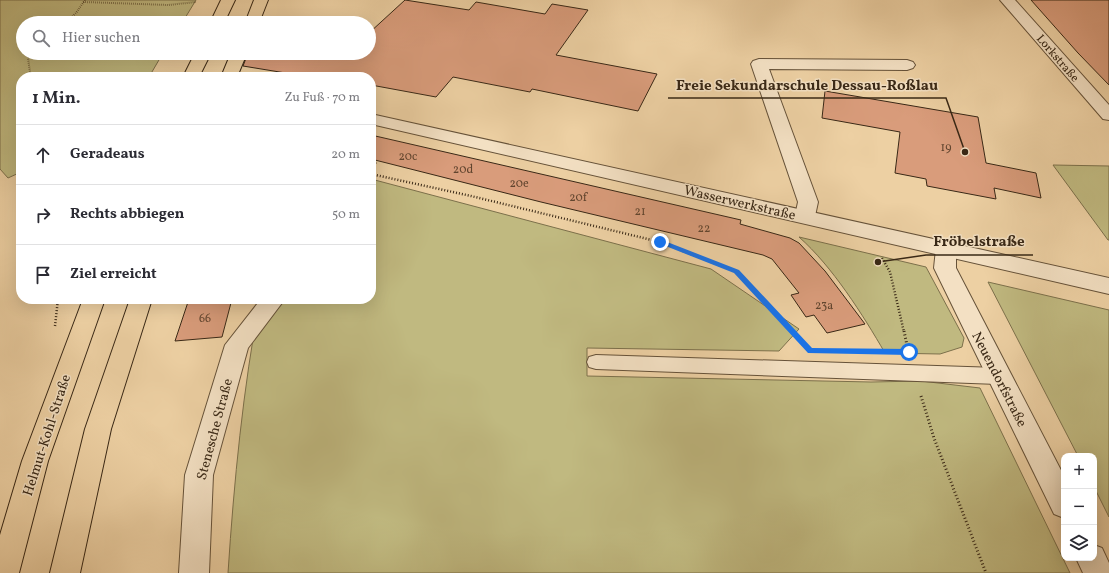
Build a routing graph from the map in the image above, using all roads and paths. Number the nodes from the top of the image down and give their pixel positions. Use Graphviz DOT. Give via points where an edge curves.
graph roads {
  1 [pos="228,0"];
  2 [pos="262,0"];
  3 [pos="1008,0"];
  4 [pos="84,1"];
  5 [pos="196,2"];
  6 [pos="73,16"];
  7 [pos="220,16"];
  8 [pos="255,16"];
  9 [pos="28,60"];
  10 [pos="199,60"];
  11 [pos="236,60"];
  12 [pos="907,65"];
  13 [pos="30,72"];
  14 [pos="193,72"];
  15 [pos="231,72"];
  16 [pos="1109,115"];
  17 [pos="376,120"];
  18 [pos="376,175"];
  19 [pos="805,216"];
  20 [pos="873,233"];
  21 [pos="946,249"];
  22 [pos="1109,286"];
  23 [pos="57,304"];
  24 [pos="92,304"];
  25 [pos="139,304"];
  26 [pos="270,304"];
  27 [pos="55,324"];
  28 [pos="810,351"];
  29 [pos="901,352"];
  30 [pos="596,362"];
  31 [pos="914,373"];
  32 [pos="998,376"];
  33 [pos="1061,499"];
  34 [pos="1092,561"];
  35 [pos="4,573"];
  36 [pos="65,573"];
  37 [pos="194,573"];
  38 [pos="986,573"];
  39 [pos="1098,573"];
  1 -- 7 [label="main road"];
  2 -- 8 [label="main road"];
  3 -- 16 [label="street, Lorkstraße"];
  4 -- 5 [label="path" via="168,5"];
  4 -- 6 [label="path"];
  9 -- 13 [label="path"];
  10 -- 14 [label="main road"];
  11 -- 15 [label="main road"];
  12 -- 19 [label="street" via="759,64 808,202"];
  17 -- 19 [label="street, Wasserwerkstraße"];
  18 -- 28 [label="path" via="660,242 737,272"];
  19 -- 20 [label="street, Wasserwerkstraße"];
  20 -- 21 [label="street, Wasserwerkstraße"];
  20 -- 29 [label="path" via="890,272 899,304 909,352"];
  21 -- 22 [label="street, Wasserwerkstraße"];
  21 -- 32 [label="street, Neuendorfstraße" via="945,268"];
  23 -- 27 [label="path"];
  24 -- 35 [label="main road, Helmut-Kohl-Straße" via="35,461"];
  25 -- 36 [label="main road" via="98,429"];
  26 -- 37 [label="street, Stenesche Straße" via="237,345 199,475"];
  30 -- 31 [label="lane"];
  31 -- 32 [label="lane"];
  31 -- 38 [label="path" via="934,438"];
  32 -- 33 [label="street, Neuendorfstraße"];
  34 -- 39 [label="street"];
}
